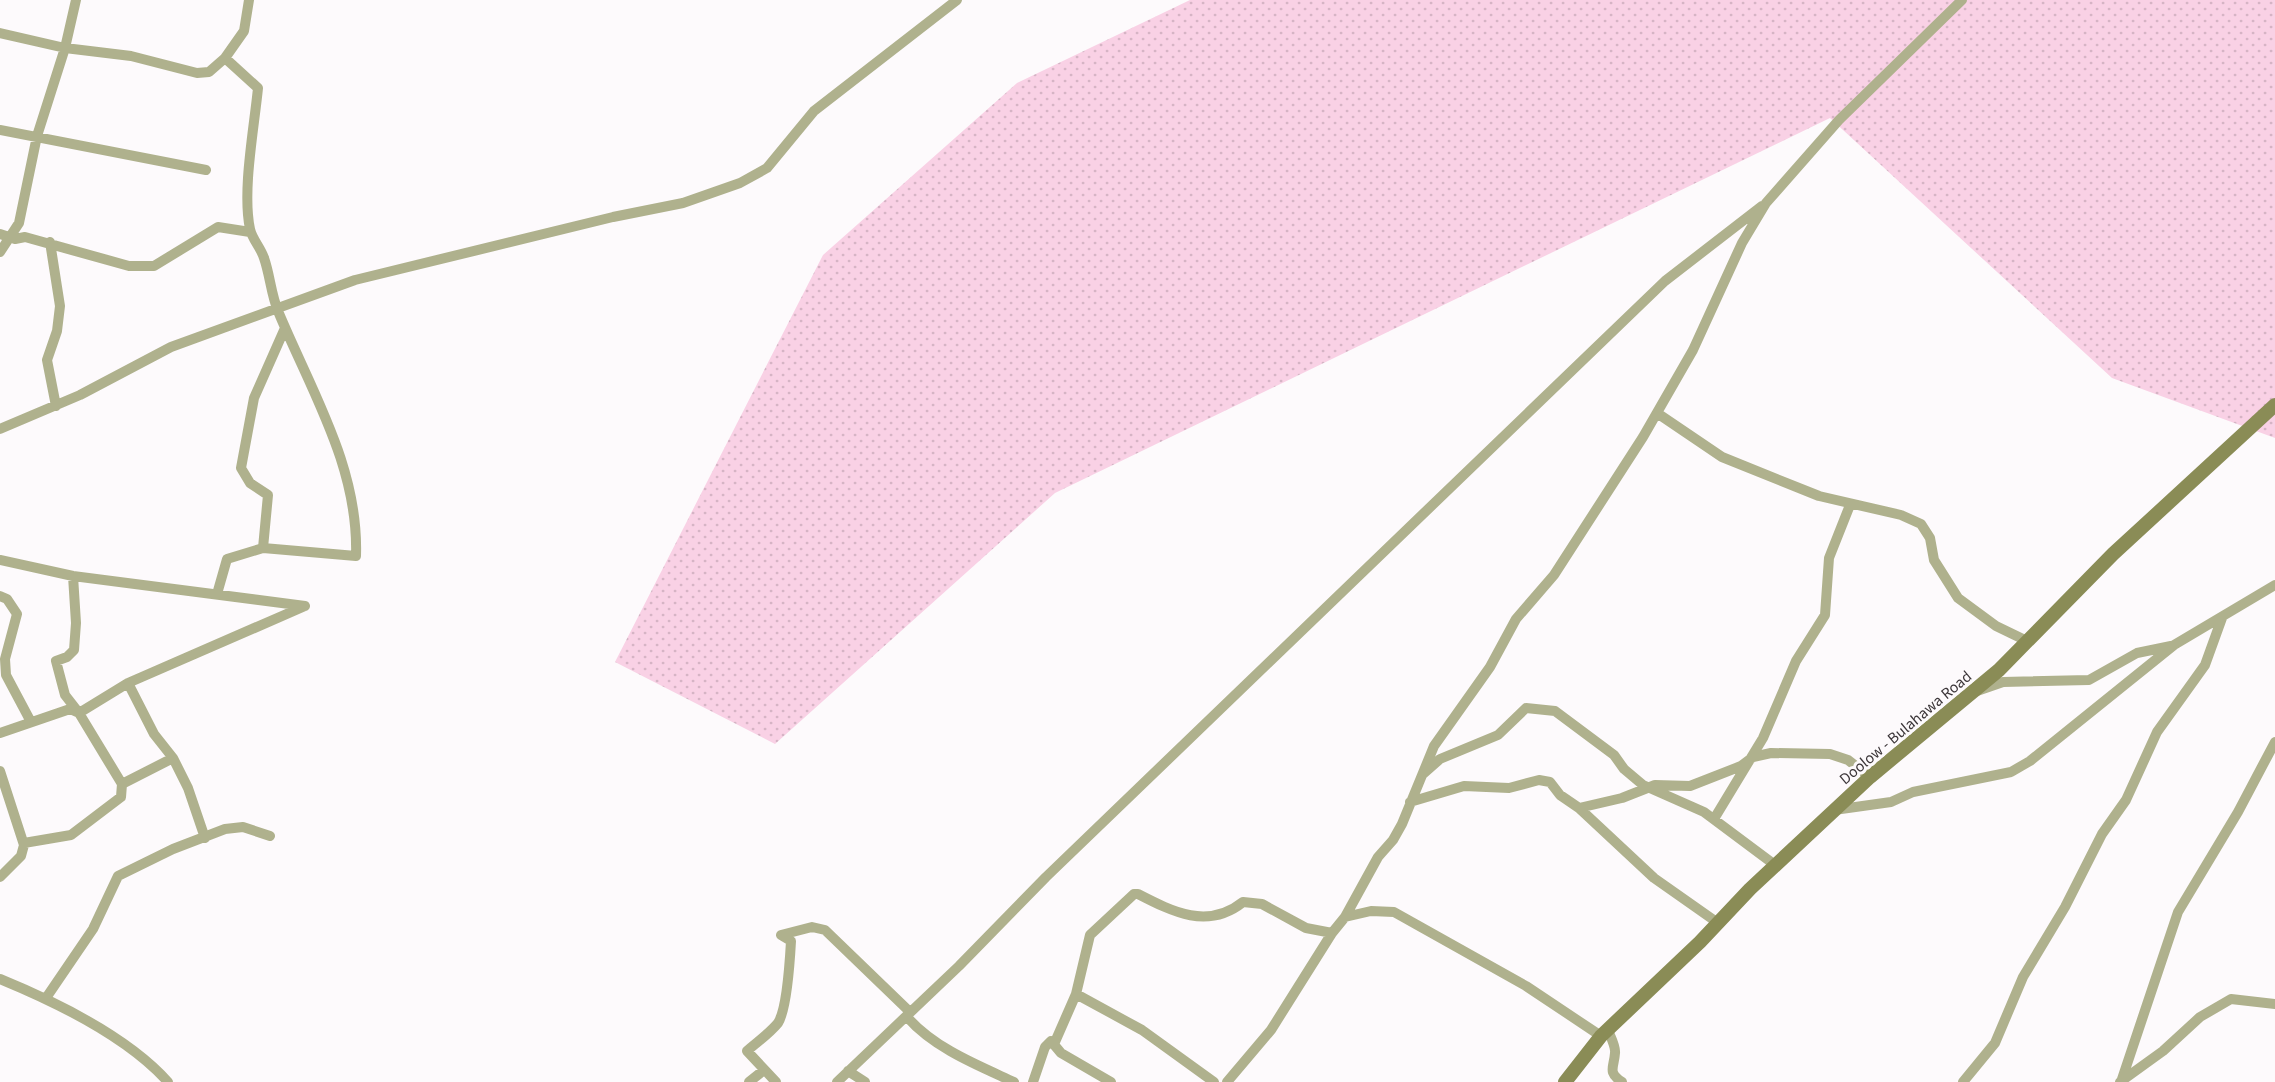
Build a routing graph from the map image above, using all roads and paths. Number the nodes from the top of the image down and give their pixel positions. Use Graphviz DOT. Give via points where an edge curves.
graph roads {
  1 [pos="76,0"];
  2 [pos="249,0"];
  3 [pos="957,0"];
  4 [pos="1962,0"];
  5 [pos="0,33"];
  6 [pos="65,48"];
  7 [pos="225,58"];
  8 [pos="0,130"];
  9 [pos="37,136"];
  10 [pos="206,170"];
  11 [pos="1766,203"];
  12 [pos="250,232"];
  13 [pos="4,235"];
  14 [pos="50,242"];
  15 [pos="0,252"];
  16 [pos="276,308"];
  17 [pos="285,328"];
  18 [pos="2275,405"];
  19 [pos="56,406"];
  20 [pos="1657,413"];
  21 [pos="0,429"];
  22 [pos="1850,505"];
  23 [pos="263,548"];
  24 [pos="0,561"];
  25 [pos="73,576"];
  26 [pos="2275,585"];
  27 [pos="217,594"];
  28 [pos="0,596"];
  29 [pos="2222,618"];
  30 [pos="2027,641"];
  31 [pos="2174,645"];
  32 [pos="3,676"];
  33 [pos="128,683"];
  34 [pos="1967,695"];
  35 [pos="79,713"];
  36 [pos="31,722"];
  37 [pos="0,733"];
  38 [pos="2275,742"];
  39 [pos="1753,757"];
  40 [pos="173,758"];
  41 [pos="0,771"];
  42 [pos="1420,777"];
  43 [pos="1870,777"];
  44 [pos="122,784"];
  45 [pos="1646,786"];
  46 [pos="1410,802"];
  47 [pos="1579,808"];
  48 [pos="1833,810"];
  49 [pos="1714,819"];
  50 [pos="270,836"];
  51 [pos="205,838"];
  52 [pos="24,843"];
  53 [pos="1775,865"];
  54 [pos="0,877"];
  55 [pos="1345,917"];
  56 [pos="1718,923"];
  57 [pos="1332,933"];
  58 [pos="0,979"];
  59 [pos="1076,994"];
  60 [pos="46,998"];
  61 [pos="2275,1004"];
  62 [pos="909,1015"];
  63 [pos="1604,1033"];
  64 [pos="1055,1042"];
  65 [pos="764,1070"];
  66 [pos="848,1071"];
  67 [pos="168,1082"];
  68 [pos="749,1082"];
  69 [pos="776,1082"];
  70 [pos="837,1082"];
  71 [pos="866,1082"];
  72 [pos="1014,1082"];
  73 [pos="1034,1082"];
  74 [pos="1111,1082"];
  75 [pos="1214,1082"];
  76 [pos="1227,1082"];
  77 [pos="1565,1082"];
  78 [pos="1622,1082"];
  79 [pos="1963,1082"];
  80 [pos="2121,1082"];
  1 -- 6 [label="street"];
  2 -- 7 [label="street" via="244,31"];
  3 -- 16 [label="street" via="814,111 766,168 740,183 682,203 355,280"];
  4 -- 11 [label="street" via="1839,120"];
  5 -- 6 [label="street"];
  6 -- 7 [label="street" via="131,56 197,73 209,72"];
  6 -- 9 [label="street"];
  7 -- 12 [label="street" via="258,88 247,208"];
  8 -- 9 [label="street"];
  9 -- 10 [label="street"];
  9 -- 13 [label="street" via="19,224"];
  11 -- 20 [label="street"];
  11 -- 62 [label="street" via="1665,281 1046,877"];
  12 -- 14 [label="street" via="218,227 154,266 145,267 129,266"];
  12 -- 16 [label="street" via="264,256"];
  13 -- 14 [label="street"];
  13 -- 15 [label="street"];
  14 -- 19 [label="street" via="60,306 47,360"];
  16 -- 17 [label="street"];
  16 -- 19 [label="street" via="171,346"];
  17 -- 23 [label="street" via="254,398 241,468 250,483 268,495"];
  17 -- 23 [label="street" via="330,425 343,466 357,524 356,556"];
  18 -- 30 [label="main road, Doolow - Bulahawa Road" via="2113,554"];
  19 -- 21 [label="street"];
  20 -- 22 [label="street" via="1722,457"];
  20 -- 42 [label="street" via="1554,575 1516,619 1490,667 1434,746"];
  22 -- 30 [label="street" via="1894,513 1920,524 1930,538 1934,560 1958,598 1996,626"];
  22 -- 39 [label="street" via="1829,558 1825,615 1796,661 1785,694"];
  23 -- 27 [label="street" via="227,560"];
  24 -- 25 [label="street"];
  25 -- 27 [label="street"];
  25 -- 35 [label="street" via="74,650 56,661 64,694"];
  26 -- 29 [label="street"];
  27 -- 33 [label="street" via="305,606"];
  28 -- 32 [label="street" via="7,599 17,614"];
  29 -- 31 [label="street"];
  29 -- 79 [label="street" via="2205,665 2157,732 2126,800 2102,834 2023,977 1995,1042"];
  30 -- 34 [label="main road, Doolow - Bulahawa Road"];
  31 -- 34 [label="street" via="2137,653 2089,680 2003,681"];
  31 -- 48 [label="street" via="2012,772 1913,792 1891,802"];
  32 -- 36 [label="street"];
  33 -- 35 [label="street"];
  33 -- 40 [label="street" via="154,734"];
  34 -- 43 [label="main road, Doolow - Bulahawa Road"];
  35 -- 36 [label="street" via="70,709"];
  35 -- 44 [label="street"];
  36 -- 37 [label="street"];
  38 -- 80 [label="street" via="2178,912"];
  39 -- 43 [label="street" via="1771,753 1830,754 1848,759"];
  39 -- 45 [label="street" via="1741,766 1690,786"];
  39 -- 49 [label="street"];
  40 -- 44 [label="street"];
  40 -- 51 [label="street"];
  41 -- 52 [label="street"];
  42 -- 45 [label="street" via="1440,759 1498,735 1526,708 1543,708 1570,721"];
  42 -- 46 [label="street"];
  43 -- 48 [label="main road, Doolow - Bulahawa Road"];
  44 -- 52 [label="street" via="118,801 71,835"];
  45 -- 47 [label="street" via="1622,798"];
  45 -- 49 [label="street"];
  46 -- 47 [label="street" via="1464,786 1509,788 1539,780 1550,782 1560,795"];
  46 -- 55 [label="street" via="1393,840 1378,857"];
  47 -- 56 [label="street" via="1654,878"];
  48 -- 53 [label="main road, Doolow - Bulahawa Road"];
  49 -- 53 [label="street"];
  50 -- 51 [label="street" via="234,827"];
  51 -- 60 [label="street" via="118,876 93,929"];
  52 -- 54 [label="street" via="21,856"];
  53 -- 56 [label="main road, Doolow - Bulahawa Road"];
  55 -- 57 [label="street"];
  55 -- 63 [label="street" via="1371,911 1394,912"];
  56 -- 63 [label="main road, Doolow - Bulahawa Road"];
  57 -- 59 [label="street" via="1306,928 1262,904 1243,902 1229,913 1213,918 1168,910 1134,894 1090,935"];
  57 -- 76 [label="street" via="1271,1030"];
  58 -- 60 [label="street"];
  59 -- 64 [label="street"];
  59 -- 75 [label="street" via="1142,1030"];
  60 -- 67 [label="street" via="110,1035"];
  61 -- 80 [label="street" via="2231,999 2200,1017"];
  62 -- 65 [label="street" via="825,930 812,927 781,935 790,941 786,1004 779,1022 747,1051"];
  62 -- 66 [label="street"];
  62 -- 72 [label="street" via="916,1027 957,1054"];
  63 -- 77 [label="main road, Doolow - Bulahawa Road"];
  63 -- 78 [label="street" via="1616,1052 1610,1066 1613,1076"];
  64 -- 73 [label="street" via="1045,1047"];
  64 -- 74 [label="street" via="1061,1053"];
  65 -- 68 [label="street"];
  65 -- 69 [label="street"];
  66 -- 70 [label="street"];
  66 -- 71 [label="street"];
}
